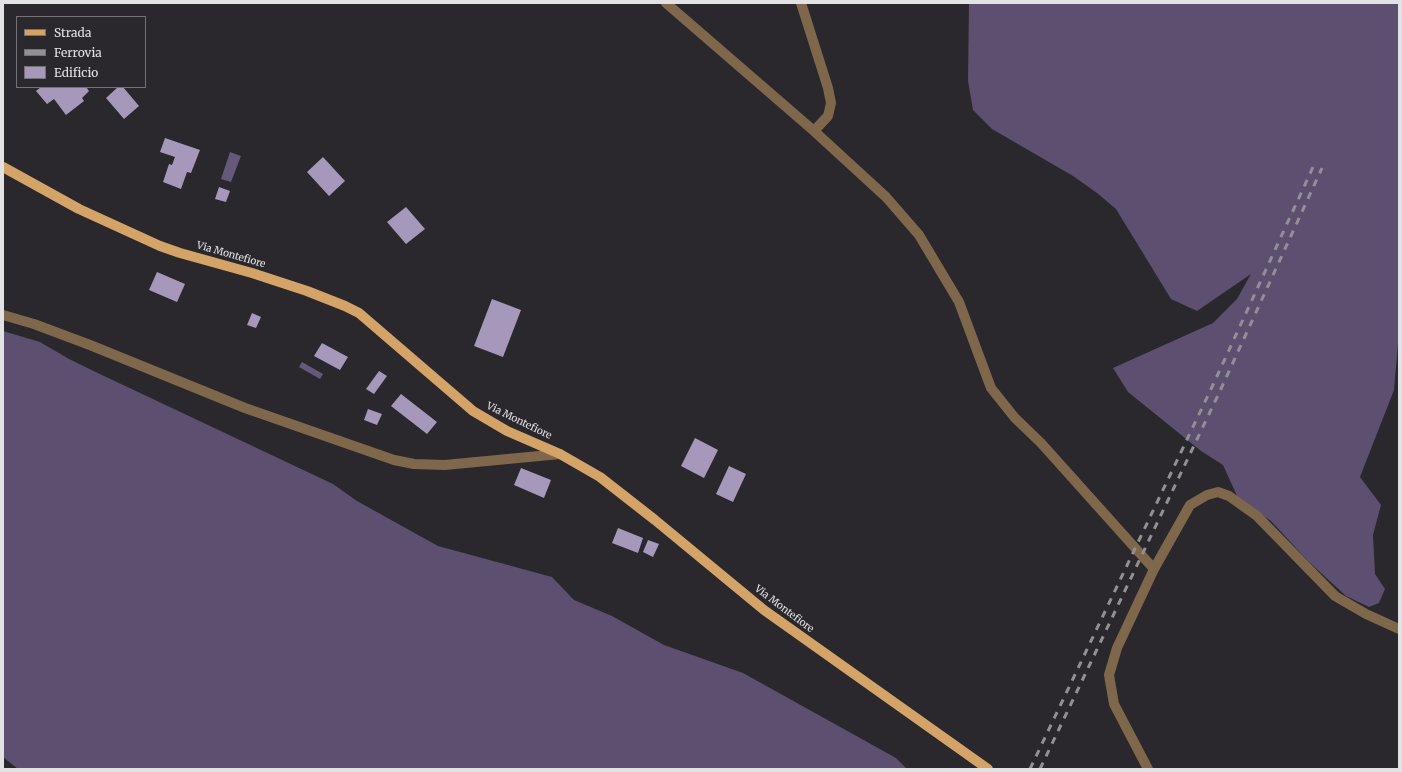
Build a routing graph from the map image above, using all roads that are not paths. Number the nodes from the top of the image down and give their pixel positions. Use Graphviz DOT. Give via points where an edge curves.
graph roads {
  1 [pos="666,3"];
  2 [pos="801,3"];
  3 [pos="814,131"];
  4 [pos="3,167"];
  5 [pos="3,315"];
  6 [pos="560,454"];
  7 [pos="1154,569"];
  8 [pos="1399,630"];
  9 [pos="988,769"];
  10 [pos="1148,769"];
  1 -- 3 [label="street"];
  2 -- 3 [label="street" via="831,104 828,116"];
  3 -- 7 [label="street" via="886,197 919,235 959,302 991,388 1015,418"];
  4 -- 6 [label="main road, Via Montefiore" via="79,210 160,246 307,291 359,313 473,411 508,431"];
  5 -- 6 [label="street" via="90,345 245,408 390,459 414,464 445,465"];
  6 -- 9 [label="main road, Via Montefiore" via="617,489 764,610"];
  7 -- 8 [label="street" via="1190,505 1218,492 1229,496 1257,516 1334,596"];
  7 -- 10 [label="street" via="1117,648 1109,675 1114,704"];
}
